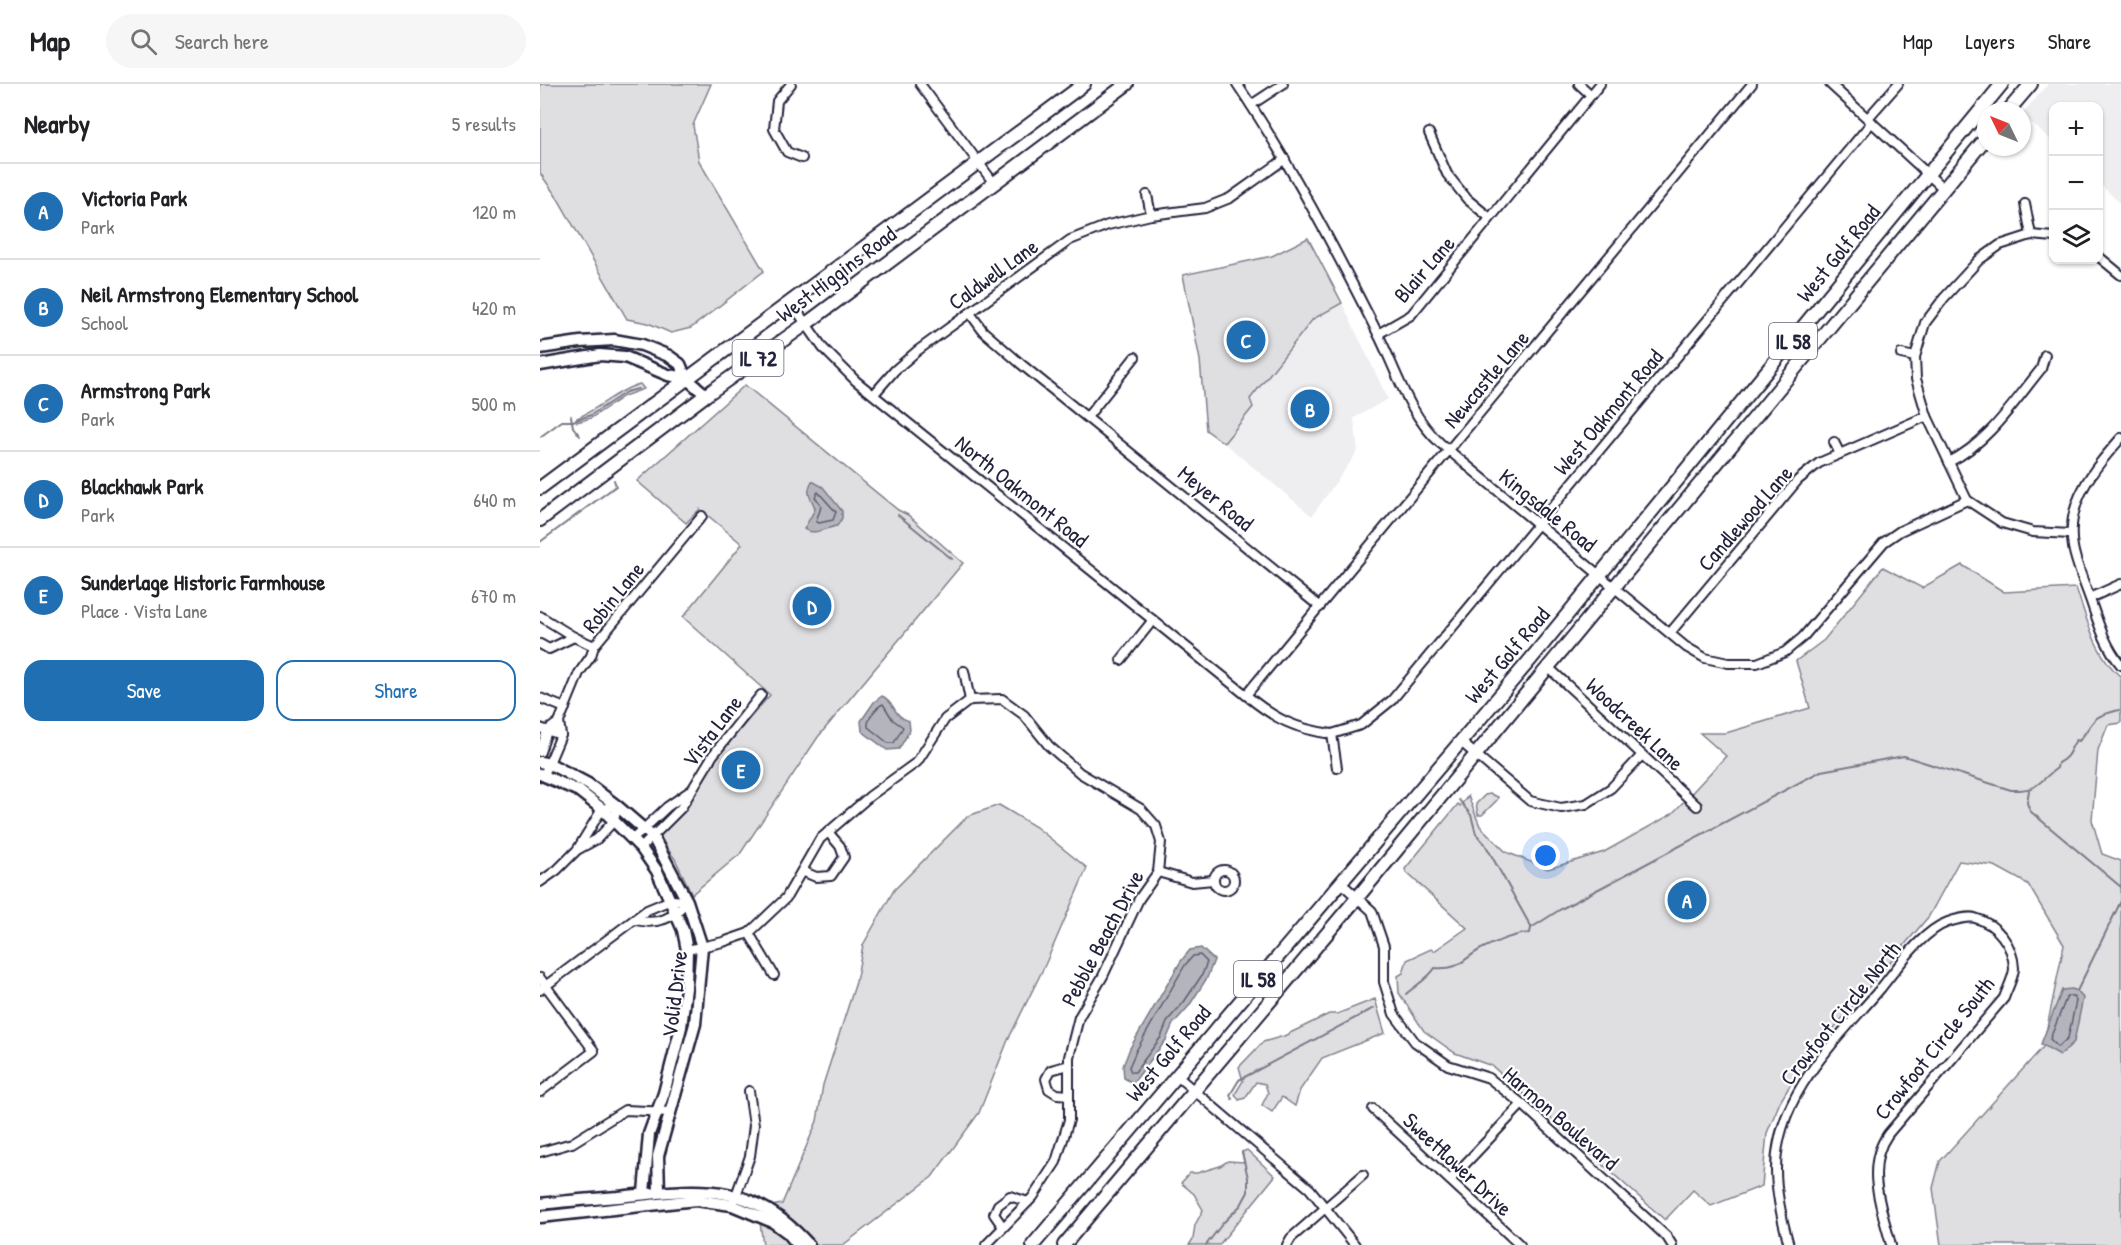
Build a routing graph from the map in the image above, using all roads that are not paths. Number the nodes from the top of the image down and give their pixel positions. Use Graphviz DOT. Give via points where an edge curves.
graph roads {
  1 [pos="791,84"];
  2 [pos="921,84"];
  3 [pos="1084,84"];
  4 [pos="1127,84"];
  5 [pos="1237,84"];
  6 [pos="1283,84"];
  7 [pos="1579,84"];
  8 [pos="1600,84"];
  9 [pos="1752,84"];
  10 [pos="1830,84"];
  11 [pos="1898,84"];
  12 [pos="2002,84"];
  13 [pos="2031,84"];
  14 [pos="1591,95"];
  15 [pos="2016,102"];
  16 [pos="1251,105"];
  17 [pos="1870,120"];
  18 [pos="1429,133"];
  19 [pos="1977,149"];
  20 [pos="802,158"];
  21 [pos="1285,159"];
  22 [pos="977,162"];
  23 [pos="1929,175"];
  24 [pos="993,182"];
  25 [pos="1944,189"];
  26 [pos="1147,195"];
  27 [pos="2025,204"];
  28 [pos="1151,215"];
  29 [pos="1490,218"];
  30 [pos="2031,235"];
  31 [pos="2049,237"];
  32 [pos="2103,260"];
  33 [pos="2121,275"];
  34 [pos="790,301"];
  35 [pos="969,313"];
  36 [pos="806,324"];
  37 [pos="1378,334"];
  38 [pos="540,348"];
  39 [pos="1901,354"];
  40 [pos="2045,355"];
  41 [pos="1136,357"];
  42 [pos="1915,357"];
  43 [pos="540,365"];
  44 [pos="686,378"];
  45 [pos="875,393"];
  46 [pos="706,395"];
  47 [pos="1088,416"];
  48 [pos="1927,416"];
  49 [pos="2121,438"];
  50 [pos="1834,442"];
  51 [pos="1449,451"];
  52 [pos="1840,454"];
  53 [pos="1949,462"];
  54 [pos="540,488"];
  55 [pos="1967,500"];
  56 [pos="702,516"];
  57 [pos="540,520"];
  58 [pos="1537,525"];
  59 [pos="2071,534"];
  60 [pos="1600,576"];
  61 [pos="2121,584"];
  62 [pos="1614,588"];
  63 [pos="2090,598"];
  64 [pos="1320,607"];
  65 [pos="540,616"];
  66 [pos="1153,620"];
  67 [pos="1670,633"];
  68 [pos="574,637"];
  69 [pos="540,644"];
  70 [pos="594,646"];
  71 [pos="1121,660"];
  72 [pos="2121,665"];
  73 [pos="1549,668"];
  74 [pos="964,670"];
  75 [pos="761,695"];
  76 [pos="1246,695"];
  77 [pos="540,698"];
  78 [pos="970,700"];
  79 [pos="565,708"];
  80 [pos="559,722"];
  81 [pos="544,730"];
  82 [pos="1332,734"];
  83 [pos="561,735"];
  84 [pos="1461,742"];
  85 [pos="540,752"];
  86 [pos="1477,755"];
  87 [pos="1642,755"];
  88 [pos="545,763"];
  89 [pos="1337,768"];
  90 [pos="542,774"];
  91 [pos="691,790"];
  92 [pos="617,806"];
  93 [pos="1697,806"];
  94 [pos="602,809"];
  95 [pos="614,821"];
  96 [pos="644,828"];
  97 [pos="828,832"];
  98 [pos="653,837"];
  99 [pos="633,839"];
  100 [pos="641,848"];
  101 [pos="577,850"];
  102 [pos="802,870"];
  103 [pos="1158,872"];
  104 [pos="1213,880"];
  105 [pos="540,882"];
  106 [pos="1340,882"];
  107 [pos="1358,898"];
  108 [pos="671,900"];
  109 [pos="687,901"];
  110 [pos="677,915"];
  111 [pos="635,920"];
  112 [pos="1947,922"];
  113 [pos="749,933"];
  114 [pos="702,947"];
  115 [pos="687,950"];
  116 [pos="774,975"];
  117 [pos="540,978"];
  118 [pos="543,988"];
  119 [pos="1069,1065"];
  120 [pos="1177,1076"];
  121 [pos="749,1091"];
  122 [pos="1196,1091"];
  123 [pos="540,1092"];
  124 [pos="1069,1095"];
  125 [pos="1522,1104"];
  126 [pos="1373,1109"];
  127 [pos="664,1112"];
  128 [pos="540,1152"];
  129 [pos="1363,1175"];
  130 [pos="1450,1180"];
  131 [pos="659,1191"];
  132 [pos="644,1193"];
  133 [pos="734,1200"];
  134 [pos="1028,1202"];
  135 [pos="540,1204"];
  136 [pos="1325,1208"];
  137 [pos="540,1217"];
  138 [pos="1003,1227"];
  139 [pos="798,1245"];
  140 [pos="809,1245"];
  141 [pos="986,1245"];
  142 [pos="1033,1245"];
  143 [pos="1064,1245"];
  144 [pos="1287,1245"];
  145 [pos="1355,1245"];
  146 [pos="1520,1245"];
  147 [pos="1672,1245"];
  148 [pos="1789,1245"];
  149 [pos="1891,1245"];
  1 -- 20 [label="street" via="777,101 774,129 787,152"];
  2 -- 22 [label="street"];
  3 -- 22 [label="main road, West Higgins Road / IL 72"];
  4 -- 24 [label="main road, West Higgins Road / IL 72"];
  5 -- 16 [label="street, Kingsdale Road"];
  6 -- 16 [label="street"];
  7 -- 14 [label="street"];
  8 -- 14 [label="street, Blair Lane"];
  9 -- 51 [label="street, Newcastle Lane"];
  10 -- 17 [label="street"];
  11 -- 17 [label="street, West Oakmont Road"];
  12 -- 23 [label="main road, West Golf Road / IL 58"];
  13 -- 15 [label="main road"];
  14 -- 29 [label="street, Blair Lane"];
  16 -- 21 [label="street, Kingsdale Road"];
  17 -- 23 [label="street"];
  17 -- 58 [label="street, West Oakmont Road"];
  18 -- 29 [label="street" via="1447,174 1467,199"];
  19 -- 25 [label="main road, West Golf Road / IL 58"];
  21 -- 28 [label="street, Caldwell Lane" via="1230,198 1205,208"];
  21 -- 37 [label="street, Kingsdale Road"];
  22 -- 24 [label="street"];
  22 -- 34 [label="main road, West Higgins Road / IL 72"];
  23 -- 25 [label="street"];
  23 -- 60 [label="main road, West Golf Road / IL 58"];
  24 -- 36 [label="main road, West Higgins Road / IL 72"];
  25 -- 62 [label="main road, West Golf Road / IL 58"];
  26 -- 28 [label="street"];
  27 -- 30 [label="street"];
  28 -- 35 [label="street, Caldwell Lane" via="1108,225 1070,240"];
  29 -- 37 [label="street, Blair Lane" via="1411,315"];
  30 -- 31 [label="street"];
  30 -- 42 [label="street" via="2000,245 1972,268 1925,323"];
  32 -- 33 [label="street"];
  34 -- 36 [label="street, North Oakmont Road"];
  34 -- 44 [label="main road, West Higgins Road / IL 72"];
  35 -- 45 [label="street, Caldwell Lane" via="895,370"];
  35 -- 47 [label="street, Meyer Road" via="983,331 1021,364"];
  36 -- 45 [label="street, North Oakmont Road" via="833,359"];
  36 -- 46 [label="main road, West Higgins Road / IL 72"];
  37 -- 51 [label="street, Kingsdale Road" via="1421,421"];
  38 -- 44 [label="street" via="614,340 642,345 680,364"];
  39 -- 42 [label="street"];
  40 -- 53 [label="street" via="2041,369 1983,438"];
  41 -- 47 [label="street"];
  42 -- 48 [label="street" via="1916,379"];
  43 -- 44 [label="street" via="616,356"];
  44 -- 46 [label="street"];
  44 -- 54 [label="main road, West Higgins Road / IL 72"];
  45 -- 66 [label="street, North Oakmont Road"];
  46 -- 57 [label="main road, West Higgins Road / IL 72"];
  47 -- 64 [label="street, Meyer Road"];
  48 -- 52 [label="street, Candlewood Lane"];
  48 -- 53 [label="street"];
  49 -- 59 [label="street" via="2094,470 2075,503"];
  50 -- 52 [label="street"];
  51 -- 58 [label="street, Kingsdale Road"];
  51 -- 64 [label="street, Newcastle Lane"];
  52 -- 67 [label="street, Candlewood Lane" via="1819,463 1798,480"];
  53 -- 55 [label="street"];
  55 -- 59 [label="street" via="2002,523 2033,532"];
  55 -- 67 [label="street, Kingsdale Road" via="1884,542 1803,637 1785,652 1757,663 1728,663 1705,658"];
  56 -- 70 [label="street, Robin Lane"];
  58 -- 60 [label="street, Kingsdale Road"];
  58 -- 82 [label="street, West Oakmont Road" via="1392,700 1360,725"];
  59 -- 63 [label="street"];
  60 -- 62 [label="street, Kingsdale Road"];
  60 -- 84 [label="main road, West Golf Road / IL 58"];
  61 -- 63 [label="street"];
  62 -- 67 [label="street, Kingsdale Road"];
  62 -- 73 [label="main road, West Golf Road / IL 58"];
  63 -- 72 [label="street" via="2106,643"];
  64 -- 76 [label="street, Newcastle Lane"];
  65 -- 68 [label="street"];
  66 -- 71 [label="street"];
  66 -- 76 [label="street, North Oakmont Road"];
  68 -- 69 [label="street" via="549,650"];
  68 -- 70 [label="street"];
  70 -- 79 [label="street, Robin Lane"];
  73 -- 86 [label="main road, West Golf Road / IL 58"];
  73 -- 87 [label="street, Woodcreek Lane"];
  74 -- 78 [label="street"];
  75 -- 91 [label="street, Vista Lane" via="713,755"];
  76 -- 82 [label="street, North Oakmont Road" via="1282,721"];
  77 -- 79 [label="street"];
  78 -- 97 [label="street" via="945,719 917,762"];
  78 -- 103 [label="street, Pebble Beach Drive" via="1002,699 1024,715 1049,746 1080,773 1142,809 1156,826 1161,843"];
  79 -- 80 [label="street, Robin Lane"];
  80 -- 81 [label="street, Robin Lane"];
  80 -- 83 [label="street"];
  81 -- 83 [label="street"];
  81 -- 85 [label="street"];
  82 -- 89 [label="street"];
  83 -- 88 [label="street"];
  84 -- 86 [label="street"];
  84 -- 106 [label="main road, West Golf Road / IL 58"];
  86 -- 87 [label="street" via="1530,801 1561,808 1586,804 1611,788"];
  86 -- 107 [label="main road, West Golf Road / IL 58"];
  87 -- 93 [label="street, Woodcreek Lane"];
  88 -- 90 [label="street"];
  88 -- 92 [label="street, Volid Drive" via="588,784"];
  90 -- 94 [label="street, Volid Drive" via="579,791"];
  91 -- 96 [label="street, Vista Lane"];
  91 -- 98 [label="street, Vista Lane" via="681,808"];
  92 -- 94 [label="street"];
  92 -- 95 [label="street"];
  92 -- 96 [label="street, Volid Drive"];
  94 -- 95 [label="street, Volid Drive"];
  94 -- 101 [label="street"];
  95 -- 99 [label="street, Volid Drive"];
  95 -- 101 [label="street"];
  96 -- 98 [label="street, Volid Drive"];
  96 -- 99 [label="street, Vista Lane"];
  97 -- 102 [label="street"];
  97 -- 102 [label="street" via="844,857 831,876 816,877"];
  98 -- 100 [label="street, Vista Lane"];
  98 -- 109 [label="street, Volid Drive"];
  99 -- 100 [label="street, Volid Drive"];
  100 -- 108 [label="street, Volid Drive"];
  101 -- 105 [label="street"];
  102 -- 113 [label="street" via="786,898"];
  103 -- 104 [label="street" via="1192,882"];
  103 -- 119 [label="street, Pebble Beach Drive" via="1139,898 1079,1017"];
  106 -- 107 [label="street, Harmon Boulevard"];
  106 -- 120 [label="main road, West Golf Road / IL 58"];
  107 -- 122 [label="main road, West Golf Road / IL 58"];
  107 -- 125 [label="street, Harmon Boulevard" via="1372,911 1384,946 1384,982 1394,1014 1416,1042 1448,1065 1489,1078"];
  108 -- 109 [label="street"];
  108 -- 110 [label="street, Volid Drive"];
  108 -- 111 [label="street"];
  109 -- 110 [label="street"];
  109 -- 114 [label="street, Volid Drive"];
  110 -- 111 [label="street" via="648,923"];
  110 -- 115 [label="street, Volid Drive"];
  111 -- 118 [label="street"];
  112 -- 148 [label="street, Crowfoot Circle North" via="1925,936 1824,1055 1793,1100 1781,1131 1776,1168 1778,1200"];
  112 -- 149 [label="street, Crowfoot Circle South" via="1973,917 1996,930 2011,947 2014,970 2004,998 1881,1146 1875,1179"];
  113 -- 114 [label="street"];
  113 -- 116 [label="street"];
  114 -- 115 [label="street"];
  114 -- 127 [label="street, Volid Drive" via="695,1024"];
  115 -- 127 [label="street, Volid Drive" via="681,1027"];
  117 -- 118 [label="street"];
  118 -- 123 [label="street" via="594,1051"];
  119 -- 124 [label="street, Pebble Beach Drive"];
  119 -- 124 [label="street" via="1051,1070 1046,1079 1049,1089"];
  120 -- 122 [label="street"];
  120 -- 142 [label="main road, West Golf Road / IL 58"];
  121 -- 133 [label="street" via="754,1125 750,1156"];
  122 -- 136 [label="street" via="1310,1189"];
  122 -- 143 [label="main road, West Golf Road / IL 58"];
  124 -- 134 [label="street, Pebble Beach Drive" via="1069,1120 1056,1162"];
  125 -- 130 [label="street"];
  125 -- 147 [label="street, Harmon Boulevard"];
  126 -- 130 [label="street, Sweetflower Drive"];
  127 -- 128 [label="street" via="625,1110 572,1143"];
  127 -- 131 [label="street, Volid Drive" via="658,1156"];
  127 -- 132 [label="street, Volid Drive" via="649,1134"];
  129 -- 136 [label="street"];
  130 -- 146 [label="street, Sweetflower Drive"];
  131 -- 132 [label="street"];
  131 -- 133 [label="street" via="717,1191"];
  132 -- 135 [label="street"];
  133 -- 137 [label="street" via="696,1200"];
  133 -- 139 [label="street" via="774,1222"];
  133 -- 140 [label="street" via="788,1223"];
  134 -- 138 [label="street, Pebble Beach Drive"];
  134 -- 138 [label="street" via="1010,1196 998,1205 994,1214"];
  136 -- 144 [label="street"];
  136 -- 145 [label="street"];
  138 -- 141 [label="street, Pebble Beach Drive"];
}
